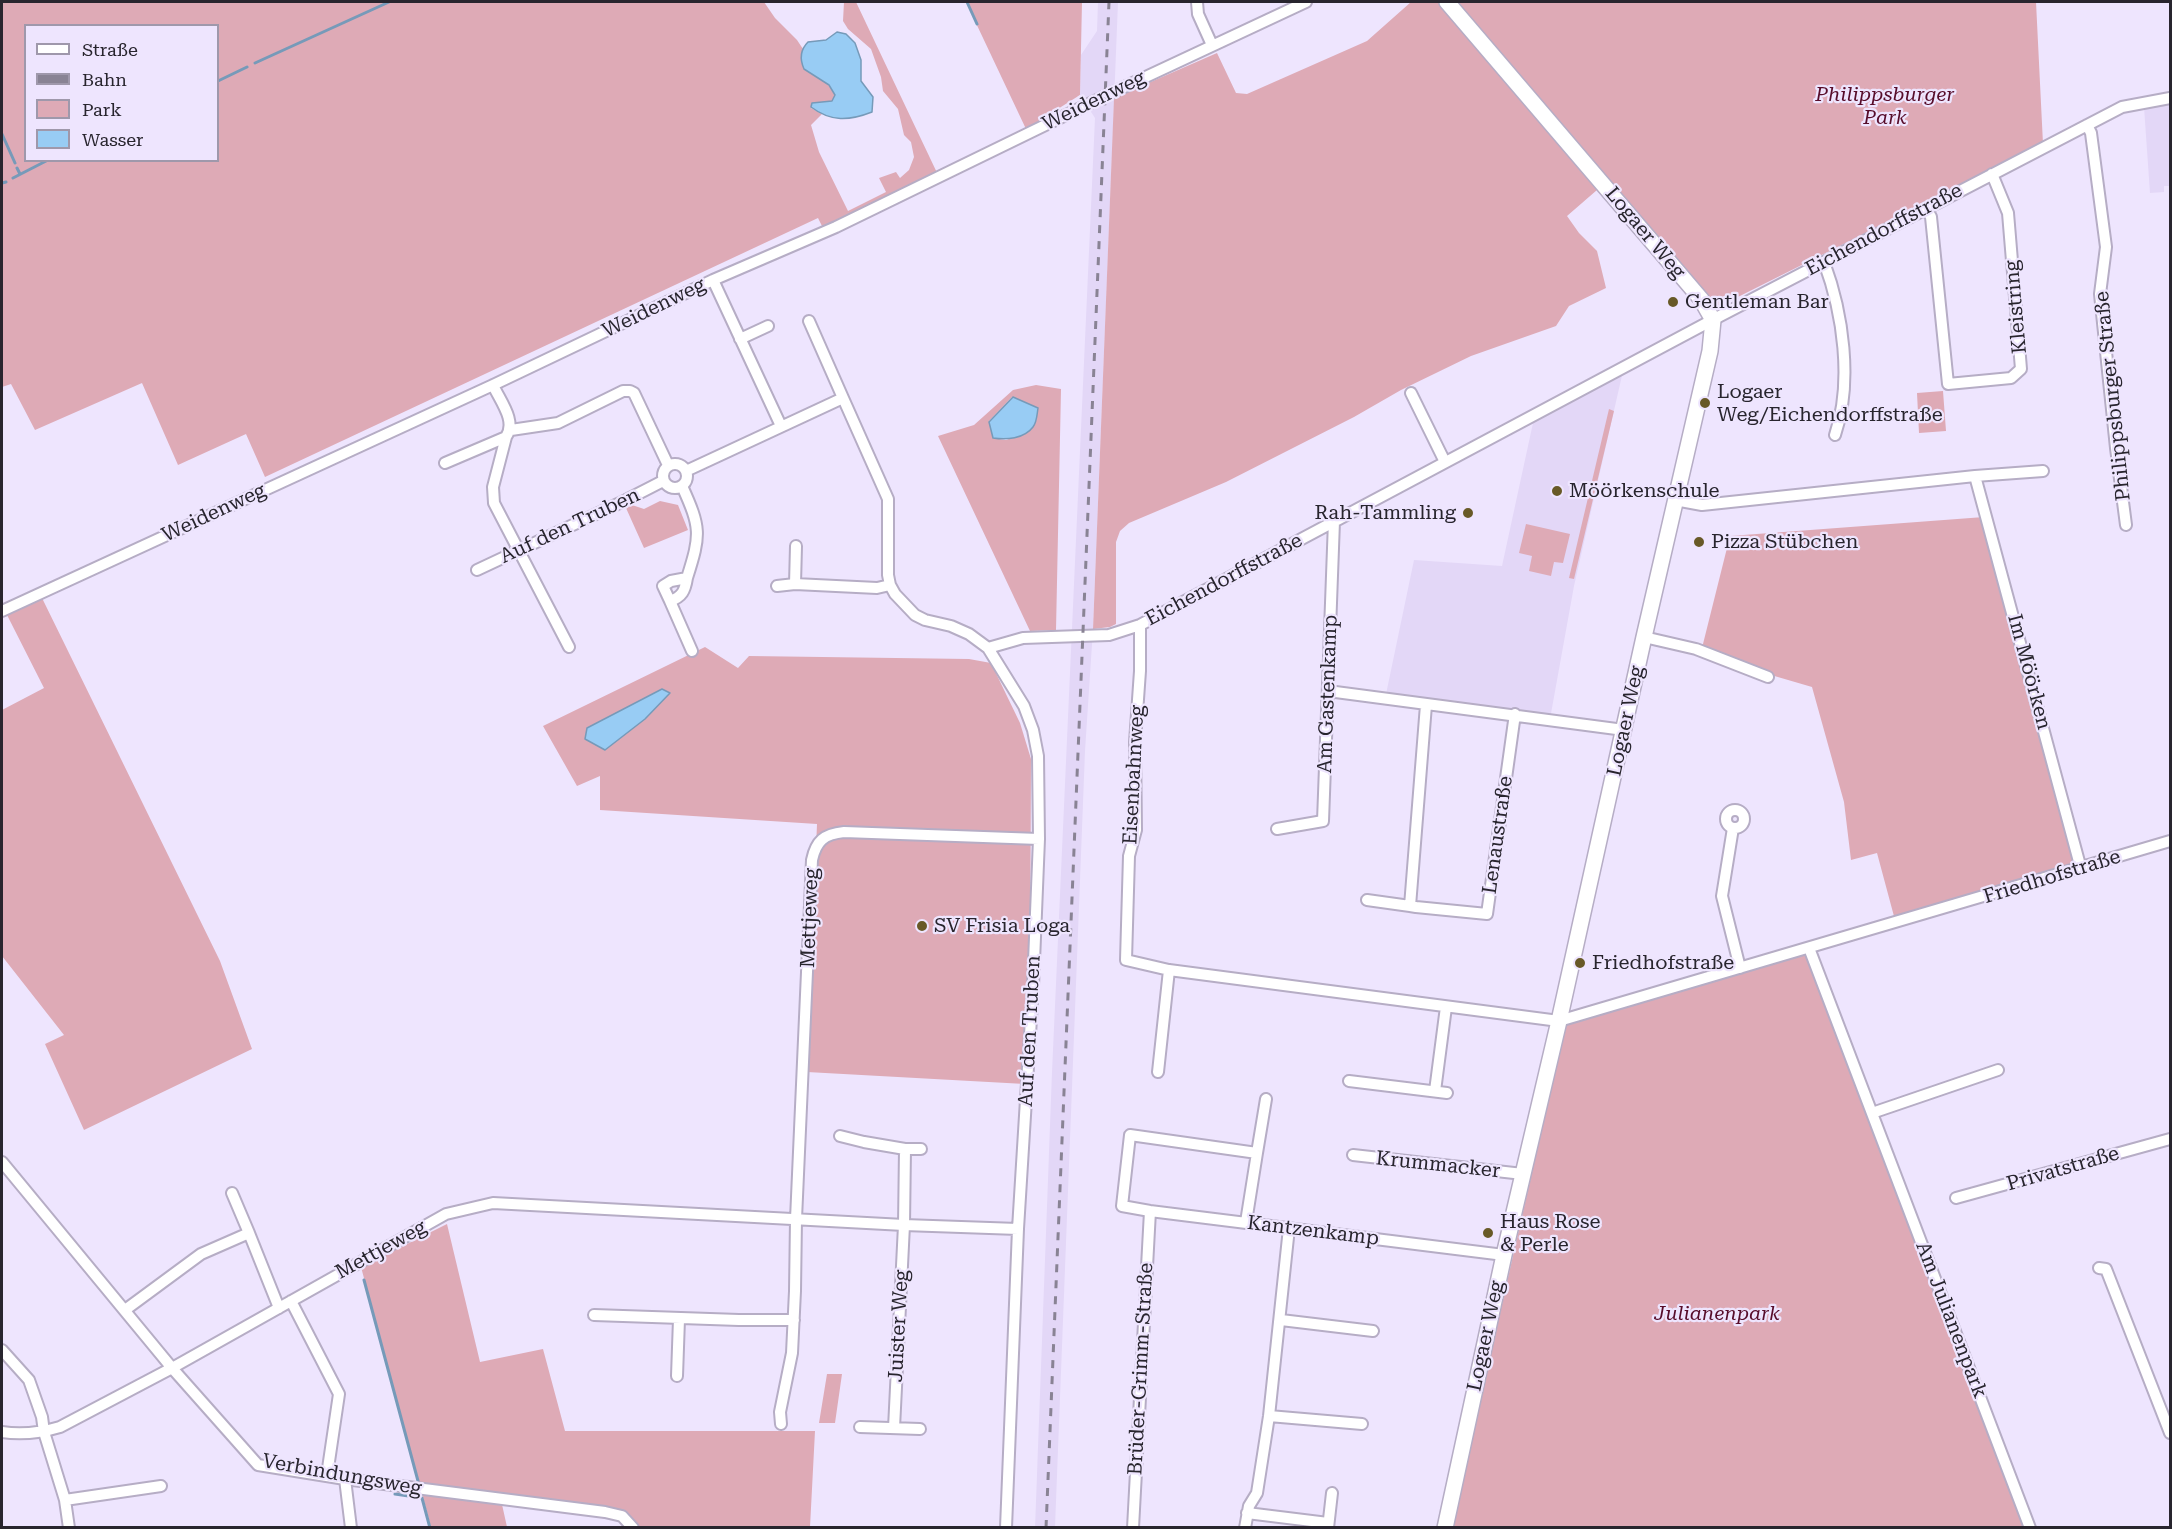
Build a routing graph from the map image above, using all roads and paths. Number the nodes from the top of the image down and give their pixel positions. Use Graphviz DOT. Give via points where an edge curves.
graph roads {
  1 [pos="1197,2"];
  2 [pos="1306,2"];
  3 [pos="1447,2"];
  4 [pos="1212,45"];
  5 [pos="2170,98"];
  6 [pos="2087,125"];
  7 [pos="1992,174"];
  8 [pos="1926,208"];
  9 [pos="1824,262"];
  10 [pos="713,280"];
  11 [pos="1713,320"];
  12 [pos="809,321"];
  13 [pos="768,326"];
  14 [pos="740,339"];
  15 [pos="493,385"];
  16 [pos="1411,393"];
  17 [pos="843,398"];
  18 [pos="781,426"];
  19 [pos="508,434"];
  20 [pos="1836,435"];
  21 [pos="1445,462"];
  22 [pos="445,464"];
  23 [pos="668,465"];
  24 [pos="686,471"];
  25 [pos="2043,471"];
  26 [pos="1975,476"];
  27 [pos="663,481"];
  28 [pos="682,486"];
  29 [pos="1675,500"];
  30 [pos="1334,521"];
  31 [pos="2127,525"];
  32 [pos="796,546"];
  33 [pos="519,549"];
  34 [pos="477,570"];
  35 [pos="687,578"];
  36 [pos="795,584"];
  37 [pos="890,585"];
  38 [pos="777,586"];
  39 [pos="669,601"];
  40 [pos="2,611"];
  41 [pos="1140,625"];
  42 [pos="1644,637"];
  43 [pos="569,647"];
  44 [pos="988,648"];
  45 [pos="692,651"];
  46 [pos="1768,677"];
  47 [pos="1328,691"];
  48 [pos="1426,705"];
  49 [pos="1515,714"];
  50 [pos="1624,730"];
  51 [pos="1733,828"];
  52 [pos="1277,829"];
  53 [pos="1039,839"];
  54 [pos="2170,841"];
  55 [pos="2081,869"];
  56 [pos="1367,900"];
  57 [pos="1410,906"];
  58 [pos="1809,948"];
  59 [pos="1126,960"];
  60 [pos="1740,968"];
  61 [pos="1169,970"];
  62 [pos="1446,1007"];
  63 [pos="1559,1021"];
  64 [pos="1998,1070"];
  65 [pos="1158,1072"];
  66 [pos="1348,1081"];
  67 [pos="1266,1099"];
  68 [pos="1872,1113"];
  69 [pos="840,1136"];
  70 [pos="2170,1139"];
  71 [pos="905,1149"];
  72 [pos="921,1149"];
  73 [pos="1257,1153"];
  74 [pos="1353,1155"];
  75 [pos="2,1162"];
  76 [pos="1523,1174"];
  77 [pos="232,1193"];
  78 [pos="1956,1198"];
  79 [pos="1150,1211"];
  80 [pos="796,1219"];
  81 [pos="1245,1222"];
  82 [pos="904,1225"];
  83 [pos="1289,1228"];
  84 [pos="1018,1229"];
  85 [pos="249,1233"];
  86 [pos="1504,1255"];
  87 [pos="2099,1268"];
  88 [pos="291,1301"];
  89 [pos="279,1308"];
  90 [pos="125,1310"];
  91 [pos="594,1315"];
  92 [pos="679,1319"];
  93 [pos="794,1320"];
  94 [pos="1281,1320"];
  95 [pos="1373,1331"];
  96 [pos="2,1350"];
  97 [pos="172,1368"];
  98 [pos="677,1376"];
  99 [pos="1269,1416"];
  100 [pos="781,1424"];
  101 [pos="1362,1424"];
  102 [pos="860,1427"];
  103 [pos="894,1428"];
  104 [pos="921,1429"];
  105 [pos="2,1432"];
  106 [pos="44,1432"];
  107 [pos="2170,1433"];
  108 [pos="327,1475"];
  109 [pos="345,1479"];
  110 [pos="161,1486"];
  111 [pos="1332,1493"];
  112 [pos="65,1500"];
  113 [pos="1247,1513"];
  114 [pos="1328,1525"];
  115 [pos="69,1527"];
  116 [pos="351,1527"];
  117 [pos="633,1527"];
  118 [pos="1006,1527"];
  119 [pos="1132,1527"];
  120 [pos="1245,1527"];
  121 [pos="1445,1527"];
  122 [pos="2030,1527"];
  1 -- 4 [label="street" via="1198,14"];
  2 -- 4 [label="street, Weidenweg"];
  3 -- 11 [label="street, Logaer Weg" via="1701,299"];
  4 -- 10 [label="street, Weidenweg" via="836,227"];
  5 -- 6 [label="street, Eichendorffstraße" via="2121,107"];
  6 -- 7 [label="street, Eichendorffstraße"];
  6 -- 31 [label="street, Philippsburger Straße" via="2106,247 2100,294"];
  7 -- 8 [label="street, Eichendorffstraße"];
  7 -- 8 [label="street, Kleistring" via="2008,213 2010,230 2021,369 2011,378 1948,384 1931,217"];
  8 -- 9 [label="street, Eichendorffstraße"];
  9 -- 11 [label="street, Eichendorffstraße"];
  9 -- 20 [label="street" via="1841,325 1842,416"];
  10 -- 14 [label="street"];
  10 -- 15 [label="street, Weidenweg"];
  11 -- 21 [label="street, Eichendorffstraße"];
  11 -- 29 [label="street, Logaer Weg" via="1710,351"];
  12 -- 17 [label="street"];
  13 -- 14 [label="street"];
  14 -- 18 [label="street"];
  15 -- 19 [label="street" via="511,423"];
  15 -- 40 [label="street, Weidenweg"];
  16 -- 21 [label="street"];
  17 -- 18 [label="street"];
  17 -- 37 [label="street" via="888,499"];
  18 -- 24 [label="street"];
  19 -- 22 [label="street"];
  19 -- 23 [label="street" via="558,423 630,391"];
  19 -- 33 [label="street" via="493,487 494,503"];
  21 -- 30 [label="street, Eichendorffstraße"];
  23 -- 24 [label="street" via="678,464"];
  23 -- 27 [label="street, Auf den Truben"];
  24 -- 28 [label="street" via="687,479"];
  25 -- 26 [label="street"];
  26 -- 29 [label="street" via="1702,505"];
  26 -- 55 [label="street, Im Möörken"];
  27 -- 28 [label="street, Auf den Truben" via="671,488"];
  27 -- 33 [label="street, Auf den Truben"];
  28 -- 35 [label="street" via="698,528"];
  29 -- 42 [label="street, Logaer Weg"];
  30 -- 41 [label="street, Eichendorffstraße"];
  30 -- 47 [label="street, Am Gastenkamp"];
  32 -- 36 [label="street"];
  33 -- 34 [label="street, Auf den Truben"];
  33 -- 43 [label="street"];
  35 -- 39 [label="street" via="680,598"];
  35 -- 39 [label="street" via="663,586"];
  36 -- 37 [label="street" via="877,588"];
  36 -- 38 [label="street"];
  37 -- 44 [label="street, Auf den Truben" via="915,615 969,634"];
  39 -- 45 [label="street"];
  41 -- 44 [label="street, Eichendorffstraße" via="1109,635 1023,638"];
  41 -- 59 [label="street, Eisenbahnweg" via="1136,830 1130,856"];
  42 -- 46 [label="street" via="1696,649"];
  42 -- 50 [label="street, Logaer Weg"];
  44 -- 53 [label="street, Auf den Truben" via="1015,689 1033,730 1039,769"];
  47 -- 48 [label="street"];
  47 -- 52 [label="street, Am Gastenkamp" via="1323,821"];
  48 -- 49 [label="street"];
  48 -- 57 [label="street"];
  49 -- 50 [label="street"];
  49 -- 57 [label="street, Lenaustraße" via="1487,914"];
  50 -- 63 [label="street, Logaer Weg"];
  51 -- 60 [label="street" via="1722,896"];
  53 -- 80 [label="street, Mettjeweg" via="844,832 823,837 815,847"];
  53 -- 84 [label="street, Auf den Truben"];
  54 -- 55 [label="street, Friedhofstraße"];
  55 -- 58 [label="street, Friedhofstraße"];
  56 -- 57 [label="street, Lenaustraße"];
  58 -- 60 [label="street, Friedhofstraße"];
  58 -- 68 [label="street, Am Julianenpark"];
  59 -- 61 [label="street, Friedhofstraße"];
  60 -- 63 [label="street, Friedhofstraße"];
  61 -- 62 [label="street, Friedhofstraße"];
  61 -- 65 [label="street"];
  62 -- 63 [label="street, Friedhofstraße"];
  62 -- 66 [label="street" via="1441,1092"];
  63 -- 76 [label="street, Logaer Weg"];
  64 -- 68 [label="street"];
  67 -- 73 [label="street"];
  68 -- 122 [label="street, Am Julianenpark"];
  69 -- 71 [label="street"];
  70 -- 78 [label="street, Privatstraße"];
  71 -- 72 [label="street"];
  71 -- 82 [label="street, Juister Weg"];
  73 -- 79 [label="street, Kantzenkamp" via="1131,1136 1122,1206"];
  73 -- 81 [label="street"];
  74 -- 76 [label="street, Krummacker"];
  75 -- 90 [label="street, Verbindungsweg"];
  76 -- 86 [label="street, Logaer Weg"];
  77 -- 85 [label="street"];
  79 -- 81 [label="street, Kantzenkamp"];
  79 -- 119 [label="street, Brüder-Grimm-Straße"];
  80 -- 82 [label="street, Mettjeweg"];
  80 -- 88 [label="street, Mettjeweg" via="493,1203 446,1214"];
  80 -- 93 [label="street"];
  81 -- 83 [label="street, Kantzenkamp"];
  82 -- 84 [label="street, Mettjeweg"];
  82 -- 103 [label="street, Juister Weg"];
  83 -- 86 [label="street, Kantzenkamp"];
  83 -- 94 [label="street"];
  84 -- 118 [label="street, Auf den Truben"];
  85 -- 89 [label="street"];
  85 -- 90 [label="street" via="201,1254"];
  86 -- 121 [label="street, Logaer Weg"];
  87 -- 107 [label="street" via="2106,1269"];
  88 -- 89 [label="street, Mettjeweg"];
  88 -- 108 [label="street" via="339,1394"];
  89 -- 97 [label="street, Mettjeweg"];
  90 -- 97 [label="street, Verbindungsweg"];
  91 -- 92 [label="street"];
  92 -- 93 [label="street"];
  92 -- 98 [label="street"];
  93 -- 100 [label="street"];
  94 -- 95 [label="street"];
  94 -- 99 [label="street"];
  96 -- 106 [label="street" via="29,1380"];
  97 -- 106 [label="street, Mettjeweg"];
  97 -- 108 [label="street, Verbindungsweg" via="258,1465"];
  99 -- 101 [label="street"];
  99 -- 113 [label="street" via="1257,1493"];
  102 -- 103 [label="street"];
  103 -- 104 [label="street"];
  105 -- 106 [label="street, Mettjeweg"];
  106 -- 112 [label="street"];
  108 -- 109 [label="street, Verbindungsweg"];
  109 -- 116 [label="street"];
  109 -- 117 [label="street, Verbindungsweg" via="605,1512 622,1516"];
  110 -- 112 [label="street"];
  111 -- 114 [label="street"];
  112 -- 115 [label="street"];
  113 -- 114 [label="street"];
  113 -- 120 [label="street"];
}
